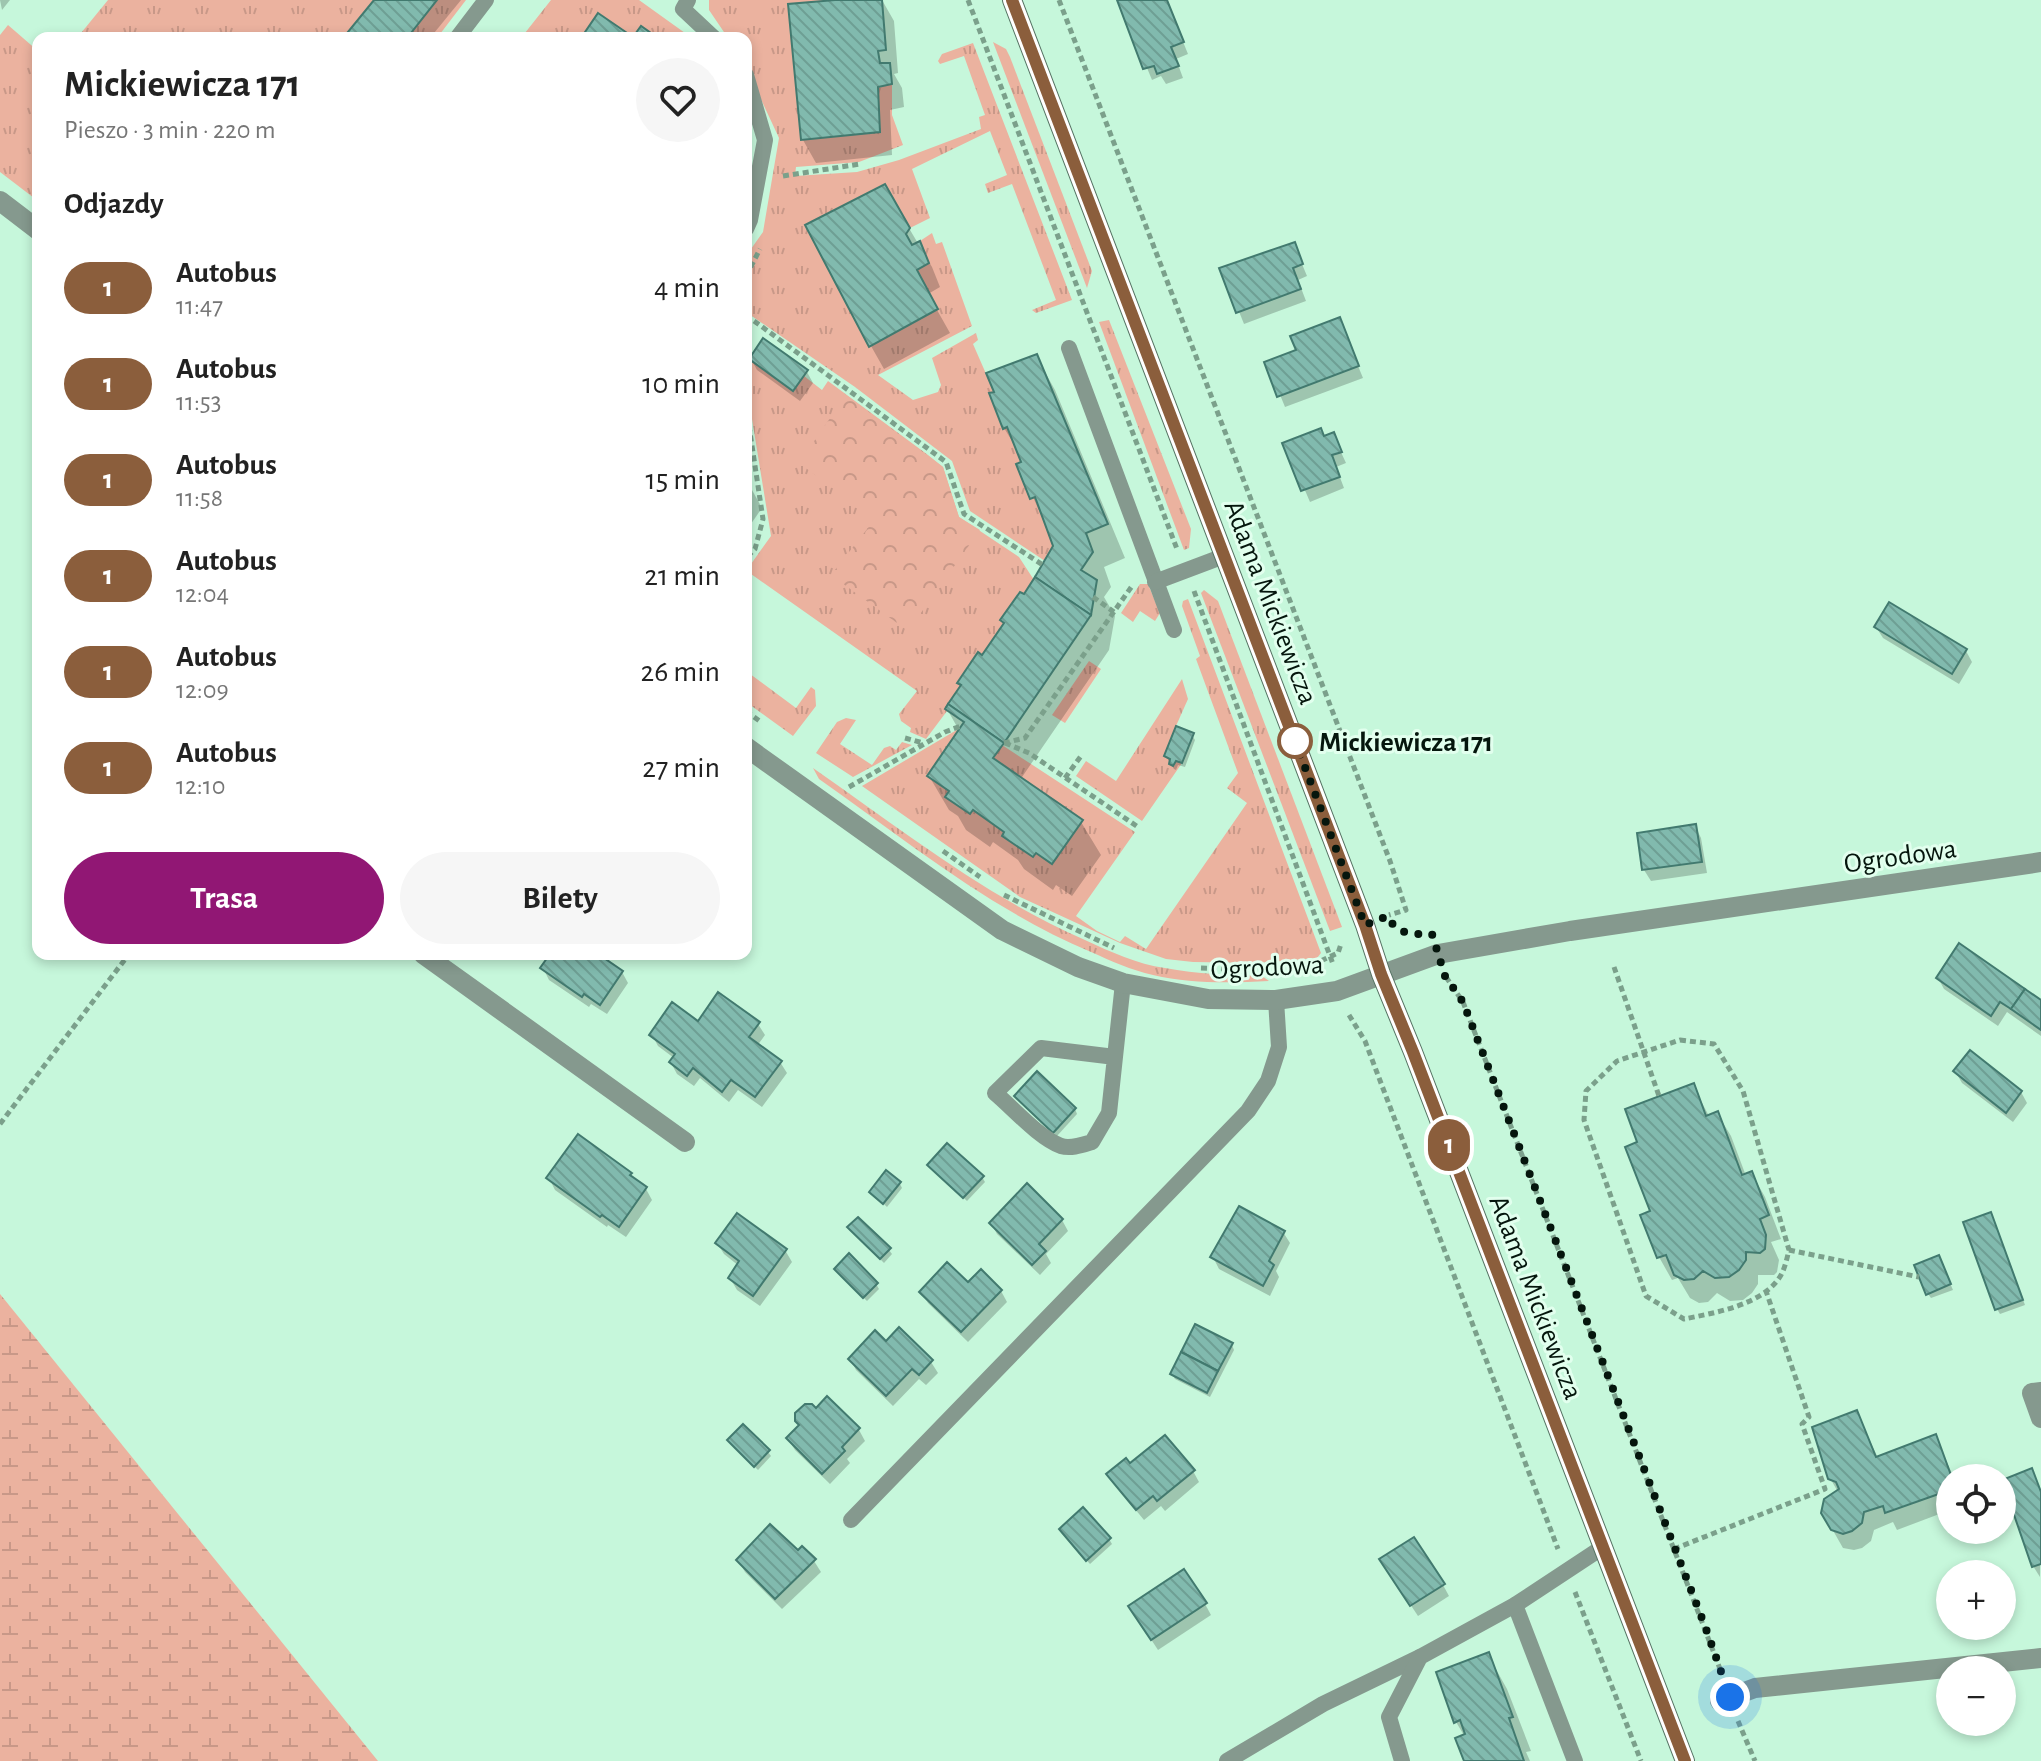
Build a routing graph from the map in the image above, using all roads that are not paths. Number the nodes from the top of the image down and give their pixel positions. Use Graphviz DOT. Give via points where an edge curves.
graph roads {
  1 [pos="486,0"];
  2 [pos="688,0"];
  3 [pos="1012,0"];
  4 [pos="462,32"];
  5 [pos="708,32"];
  6 [pos="752,96"];
  7 [pos="0,201"];
  8 [pos="752,209"];
  9 [pos="32,225"];
  10 [pos="1069,348"];
  11 [pos="1224,556"];
  12 [pos="1155,582"];
  13 [pos="1174,630"];
  14 [pos="752,751"];
  15 [pos="2041,862"];
  16 [pos="431,960"];
  17 [pos="1381,974"];
  18 [pos="1123,983"];
  19 [pos="1276,1000"];
  20 [pos="1115,1057"];
  21 [pos="685,1142"];
  22 [pos="2041,1392"];
  23 [pos="2041,1418"];
  24 [pos="851,1520"];
  25 [pos="1603,1547"];
  26 [pos="1515,1605"];
  27 [pos="1420,1657"];
  28 [pos="2041,1658"];
  29 [pos="1725,1699"];
  30 [pos="1227,1761"];
  31 [pos="1402,1761"];
  32 [pos="1575,1761"];
  33 [pos="1685,1761"];
  1 -- 4 [label="lane"];
  2 -- 5 [label="lane" via="683,9"];
  3 -- 11 [label="main road, Adama Mickiewicza"];
  6 -- 8 [label="lane" via="765,140"];
  7 -- 9 [label="street"];
  10 -- 12 [label="lane"];
  11 -- 12 [label="lane"];
  11 -- 17 [label="main road, Adama Mickiewicza"];
  12 -- 13 [label="lane"];
  14 -- 18 [label="street, Ogrodowa" via="1002,930"];
  15 -- 17 [label="street, Ogrodowa" via="1570,931 1438,954"];
  16 -- 21 [label="street"];
  17 -- 19 [label="street, Ogrodowa" via="1337,991"];
  17 -- 25 [label="main road, Adama Mickiewicza"];
  18 -- 19 [label="street, Ogrodowa" via="1208,999"];
  18 -- 20 [label="lane"];
  19 -- 24 [label="lane" via="1279,1047 1268,1081 1248,1111"];
  20 -- 20 [label="lane" via="1109,1113 1092,1142 1077,1147 1045,1137 995,1093 1041,1048"];
  22 -- 23 [label="street" via="2032,1393"];
  25 -- 26 [label="lane"];
  25 -- 33 [label="main road, Adama Mickiewicza"];
  26 -- 27 [label="lane"];
  26 -- 32 [label="lane"];
  27 -- 30 [label="lane" via="1323,1704"];
  27 -- 31 [label="lane" via="1389,1717"];
  28 -- 29 [label="street" via="1755,1688"];
}
